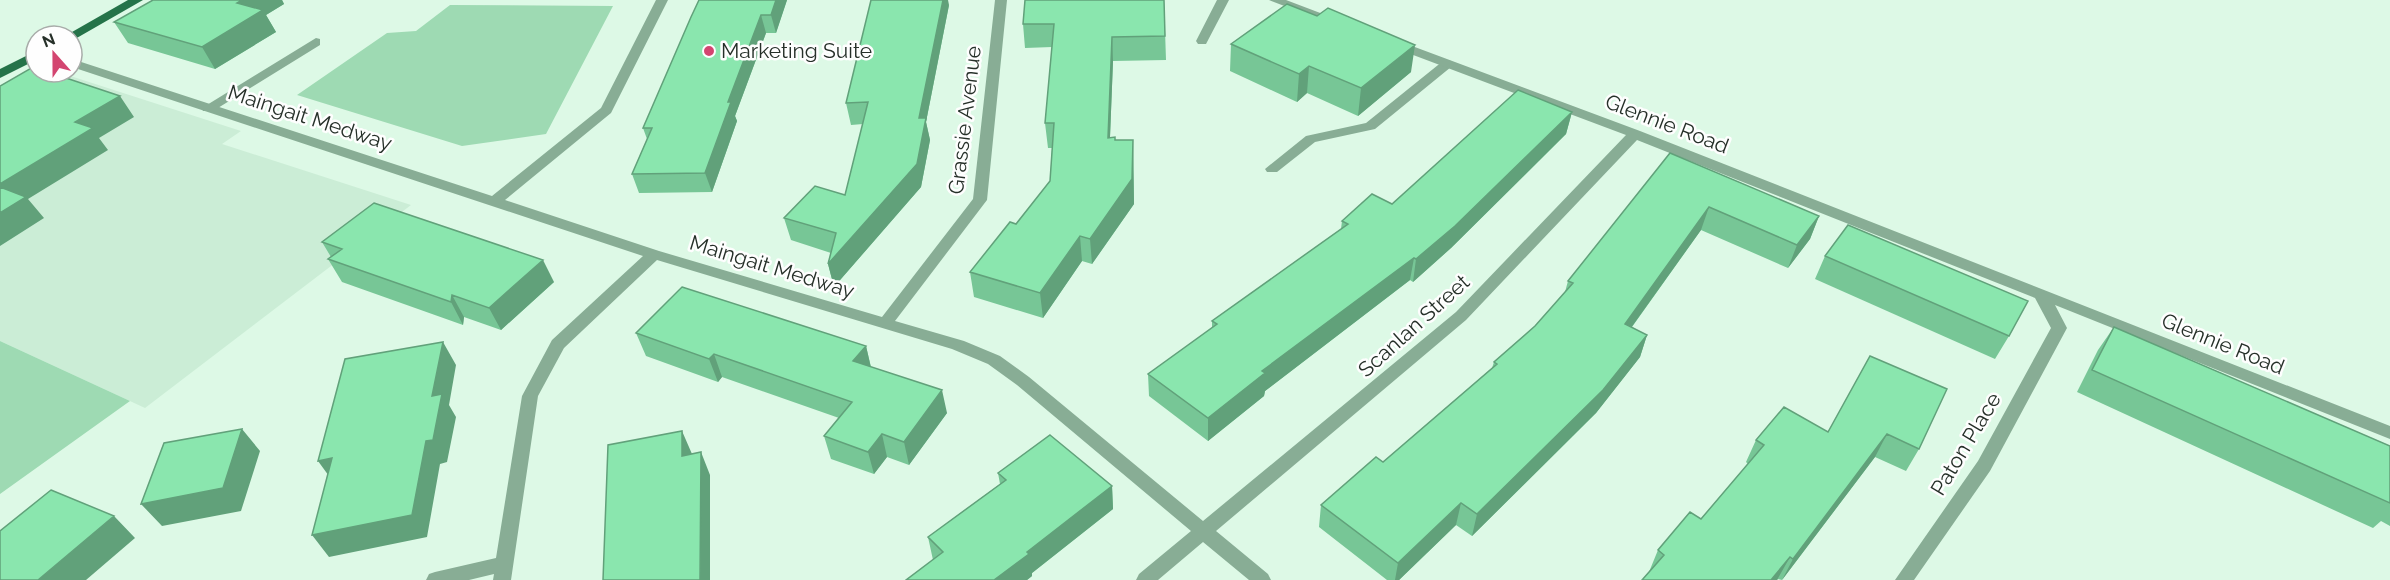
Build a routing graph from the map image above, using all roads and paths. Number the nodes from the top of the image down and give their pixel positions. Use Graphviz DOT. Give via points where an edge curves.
graph roads {
  1 [pos="137,0"];
  2 [pos="662,0"];
  3 [pos="1001,0"];
  4 [pos="1223,0"];
  5 [pos="1275,0"];
  6 [pos="1352,28"];
  7 [pos="84,29"];
  8 [pos="1384,40"];
  9 [pos="1202,41"];
  10 [pos="316,42"];
  11 [pos="24,61"];
  12 [pos="1447,64"];
  13 [pos="84,67"];
  14 [pos="0,74"];
  15 [pos="208,108"];
  16 [pos="1635,134"];
  17 [pos="1272,169"];
  18 [pos="496,200"];
  19 [pos="654,254"];
  20 [pos="2041,294"];
  21 [pos="885,323"];
  22 [pos="2390,432"];
  23 [pos="1204,532"];
  24 [pos="503,572"];
  25 [pos="435,580"];
  26 [pos="1145,580"];
  27 [pos="1262,580"];
  28 [pos="1904,580"];
  1 -- 7 [label="main road"];
  2 -- 18 [label="street" via="606,110"];
  3 -- 21 [label="street, Grassie Avenue" via="980,200"];
  4 -- 9 [label="street"];
  5 -- 6 [label="street"];
  8 -- 12 [label="street, Glennie Road"];
  10 -- 15 [label="street"];
  11 -- 14 [label="main road"];
  12 -- 16 [label="street, Glennie Road"];
  12 -- 17 [label="street" via="1370,126 1311,139"];
  13 -- 15 [label="street, Maingait Medway"];
  15 -- 18 [label="street, Maingait Medway"];
  16 -- 20 [label="street, Glennie Road"];
  16 -- 23 [label="street, Scanlan Street" via="1461,316"];
  18 -- 19 [label="street, Maingait Medway"];
  19 -- 21 [label="street, Maingait Medway"];
  19 -- 24 [label="street" via="558,344 530,396"];
  20 -- 22 [label="street, Glennie Road"];
  20 -- 28 [label="street, Paton Place" via="2059,328 1984,466"];
  21 -- 23 [label="street, Maingait Medway" via="994,360"];
  23 -- 26 [label="street, Scanlan Street"];
  23 -- 27 [label="street, Maingait Medway"];
  24 -- 25 [label="street"];
}
